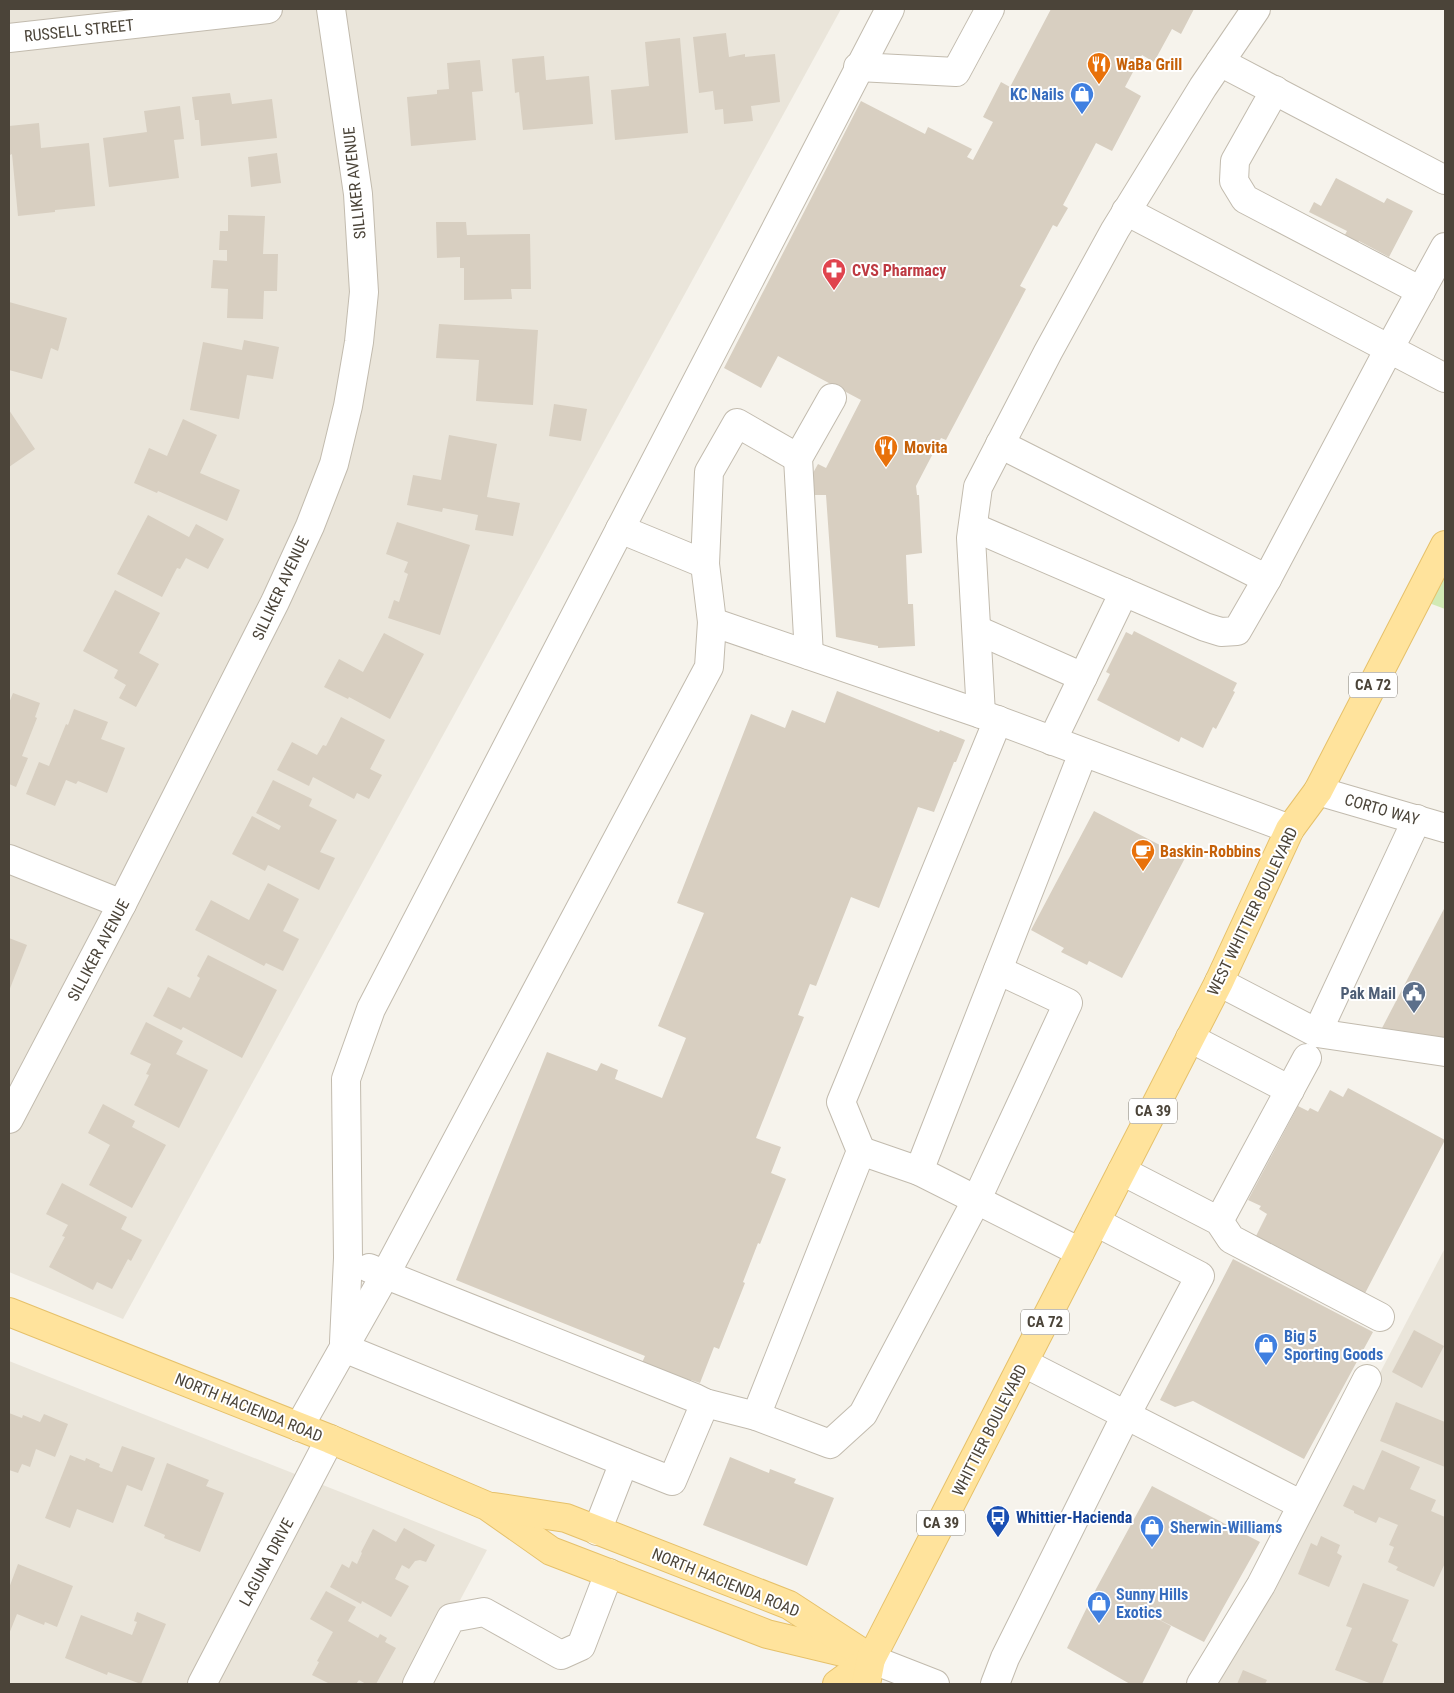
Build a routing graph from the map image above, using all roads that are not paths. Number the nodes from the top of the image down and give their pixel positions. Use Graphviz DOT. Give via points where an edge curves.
graph roads {
  1 [pos="268,9"];
  2 [pos="331,9"];
  3 [pos="890,9"];
  4 [pos="990,9"];
  5 [pos="1256,9"];
  6 [pos="9,38"];
  7 [pos="1220,62"];
  8 [pos="858,67"];
  9 [pos="1275,90"];
  10 [pos="1445,180"];
  11 [pos="1126,211"];
  12 [pos="1445,247"];
  13 [pos="1421,290"];
  14 [pos="1389,349"];
  15 [pos="1445,378"];
  16 [pos="832,398"];
  17 [pos="1000,444"];
  18 [pos="798,458"];
  19 [pos="973,527"];
  20 [pos="620,529"];
  21 [pos="1445,545"];
  22 [pos="705,564"];
  23 [pos="1267,579"];
  24 [pos="1124,592"];
  25 [pos="712,622"];
  26 [pos="977,630"];
  27 [pos="809,655"];
  28 [pos="1083,677"];
  29 [pos="990,717"];
  30 [pos="1052,741"];
  31 [pos="1083,753"];
  32 [pos="1318,790"];
  33 [pos="1417,819"];
  34 [pos="1445,828"];
  35 [pos="1290,829"];
  36 [pos="9,859"];
  37 [pos="122,904"];
  38 [pos="998,970"];
  39 [pos="1219,982"];
  40 [pos="1190,1038"];
  41 [pos="1312,1046"];
  42 [pos="1445,1052"];
  43 [pos="1290,1090"];
  44 [pos="9,1119"];
  45 [pos="861,1151"];
  46 [pos="919,1171"];
  47 [pos="1122,1171"];
  48 [pos="976,1201"];
  49 [pos="1220,1221"];
  50 [pos="1096,1222"];
  51 [pos="1080,1252"];
  52 [pos="348,1258"];
  53 [pos="385,1275"];
  54 [pos="1065,1281"];
  55 [pos="9,1312"];
  56 [pos="1380,1316"];
  57 [pos="344,1348"];
  58 [pos="1024,1362"];
  59 [pos="1367,1379"];
  60 [pos="1011,1387"];
  61 [pos="704,1403"];
  62 [pos="1126,1415"];
  63 [pos="756,1416"];
  64 [pos="299,1427"];
  65 [pos="330,1439"];
  66 [pos="624,1462"];
  67 [pos="487,1506"];
  68 [pos="1302,1506"];
  69 [pos="597,1531"];
  70 [pos="609,1573"];
  71 [pos="869,1672"];
  72 [pos="202,1684"];
  73 [pos="417,1684"];
  74 [pos="837,1684"];
  75 [pos="935,1684"];
  76 [pos="995,1684"];
  77 [pos="1201,1684"];
  1 -- 6 [label="street, RUSSELL STREET"];
  2 -- 37 [label="street, SILLIKER AVENUE" via="358,194 364,292 348,406 334,464 310,526 275,602"];
  3 -- 8 [label="street"];
  4 -- 8 [label="street" via="956,72"];
  5 -- 7 [label="street"];
  7 -- 9 [label="street"];
  7 -- 11 [label="street"];
  8 -- 20 [label="street"];
  9 -- 10 [label="street"];
  9 -- 13 [label="street" via="1235,160 1234,181 1245,199"];
  11 -- 14 [label="street"];
  11 -- 17 [label="street"];
  12 -- 13 [label="street"];
  13 -- 14 [label="street"];
  14 -- 15 [label="street"];
  14 -- 23 [label="street"];
  16 -- 18 [label="street"];
  17 -- 19 [label="street" via="978,487"];
  17 -- 23 [label="street"];
  18 -- 22 [label="street" via="737,423 709,472"];
  18 -- 27 [label="street"];
  19 -- 24 [label="street"];
  19 -- 26 [label="street"];
  20 -- 22 [label="street"];
  20 -- 52 [label="street" via="371,1009 346,1079"];
  21 -- 32 [label="main road, WEST WHITTIER BOULEVARD / CA 72"];
  22 -- 25 [label="street"];
  23 -- 24 [label="street" via="1237,631 1221,632 1204,627"];
  24 -- 28 [label="street"];
  25 -- 27 [label="street"];
  25 -- 53 [label="street" via="709,667"];
  26 -- 28 [label="street"];
  26 -- 29 [label="street"];
  27 -- 29 [label="street"];
  28 -- 30 [label="street"];
  29 -- 30 [label="street"];
  29 -- 45 [label="street" via="841,1102"];
  30 -- 31 [label="street"];
  31 -- 35 [label="street"];
  31 -- 38 [label="street"];
  32 -- 33 [label="street, CORTO WAY"];
  32 -- 35 [label="main road, WEST WHITTIER BOULEVARD / CA 39"];
  33 -- 34 [label="street, CORTO WAY"];
  33 -- 41 [label="street"];
  35 -- 39 [label="main road, WEST WHITTIER BOULEVARD / CA 39"];
  36 -- 37 [label="street"];
  37 -- 44 [label="street, SILLIKER AVENUE"];
  38 -- 46 [label="street"];
  38 -- 48 [label="street" via="1068,1004"];
  39 -- 40 [label="main road, WEST WHITTIER BOULEVARD / CA 39"];
  39 -- 41 [label="street"];
  40 -- 43 [label="street"];
  40 -- 47 [label="main road, WEST WHITTIER BOULEVARD / CA 39"];
  41 -- 42 [label="street"];
  41 -- 43 [label="street"];
  43 -- 49 [label="street"];
  45 -- 46 [label="street"];
  45 -- 63 [label="street"];
  46 -- 48 [label="street"];
  47 -- 49 [label="street"];
  47 -- 50 [label="main road, WEST WHITTIER BOULEVARD / CA 39"];
  48 -- 51 [label="street"];
  48 -- 63 [label="street" via="863,1414 830,1444"];
  49 -- 56 [label="street" via="1231,1238"];
  50 -- 51 [label="main road, WEST WHITTIER BOULEVARD / CA 39"];
  50 -- 62 [label="street" via="1200,1276"];
  51 -- 54 [label="main road, WEST WHITTIER BOULEVARD / CA 39"];
  52 -- 53 [label="street"];
  52 -- 57 [label="street"];
  53 -- 57 [label="street"];
  53 -- 61 [label="street"];
  54 -- 58 [label="main road, WHITTIER BOULEVARD / CA 72"];
  55 -- 64 [label="main road, NORTH HACIENDA ROAD"];
  57 -- 64 [label="street"];
  57 -- 66 [label="street"];
  58 -- 60 [label="main road, WHITTIER BOULEVARD / CA 72"];
  58 -- 62 [label="street"];
  59 -- 68 [label="street"];
  60 -- 71 [label="main road, WHITTIER BOULEVARD / CA 39"];
  61 -- 63 [label="street"];
  61 -- 66 [label="street" via="672,1481"];
  62 -- 68 [label="street"];
  62 -- 76 [label="street"];
  64 -- 65 [label="main road, NORTH HACIENDA ROAD"];
  65 -- 67 [label="main road, NORTH HACIENDA ROAD"];
  65 -- 72 [label="street, LAGUNA DRIVE"];
  66 -- 69 [label="street"];
  67 -- 69 [label="main road, NORTH HACIENDA ROAD" via="566,1518"];
  67 -- 70 [label="main road, NORTH HACIENDA ROAD" via="551,1551"];
  68 -- 77 [label="street" via="1261,1585"];
  69 -- 71 [label="main road, NORTH HACIENDA ROAD" via="793,1606"];
  70 -- 71 [label="main road, NORTH HACIENDA ROAD"];
  70 -- 73 [label="street" via="581,1646 561,1655 484,1612 451,1618"];
  71 -- 74 [label="main road, CA 39"];
  71 -- 75 [label="street"];
}
